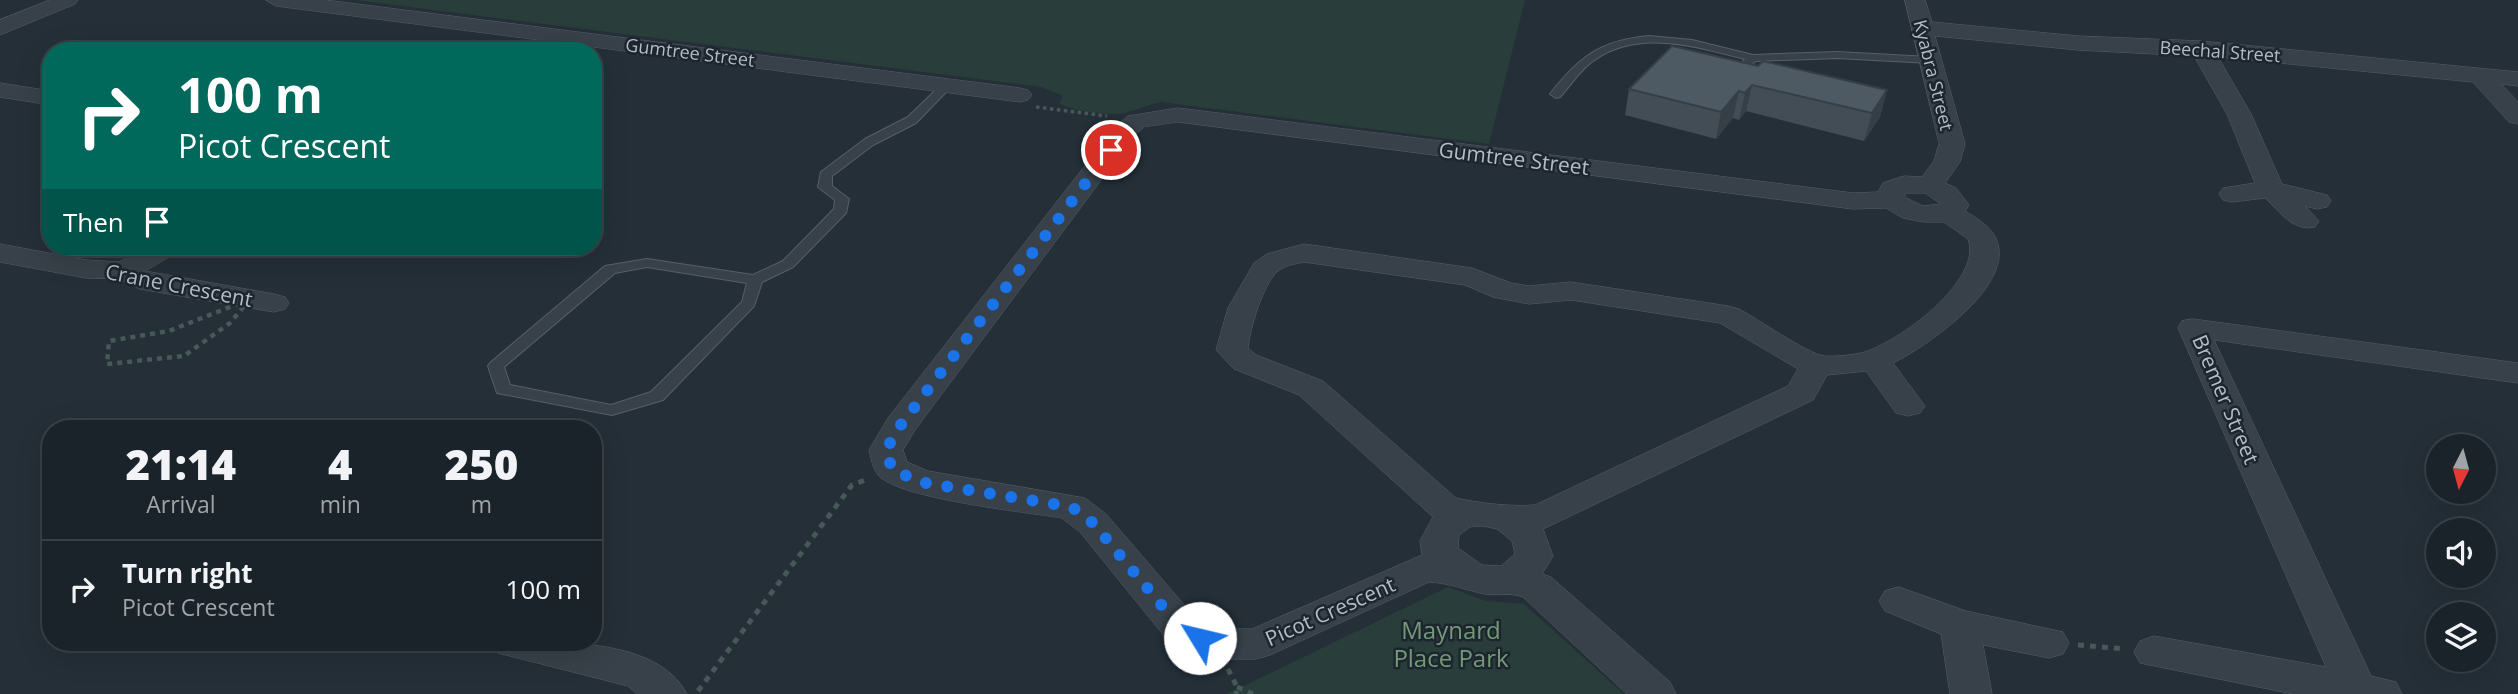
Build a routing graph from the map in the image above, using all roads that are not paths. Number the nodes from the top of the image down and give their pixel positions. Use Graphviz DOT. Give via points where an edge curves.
graph roads {
  1 [pos="68,0"];
  2 [pos="276,0"];
  3 [pos="1915,0"];
  4 [pos="0,27"];
  5 [pos="1921,28"];
  6 [pos="530,32"];
  7 [pos="513,42"];
  8 [pos="2201,48"];
  9 [pos="1753,58"];
  10 [pos="1930,60"];
  11 [pos="1739,72"];
  12 [pos="2481,76"];
  13 [pos="2518,79"];
  14 [pos="947,85"];
  15 [pos="0,90"];
  16 [pos="1556,94"];
  17 [pos="42,97"];
  18 [pos="1024,100"];
  19 [pos="2518,117"];
  20 [pos="1929,186"];
  21 [pos="2271,189"];
  22 [pos="2232,194"];
  23 [pos="1892,200"];
  24 [pos="2311,211"];
  25 [pos="1948,212"];
  26 [pos="0,253"];
  27 [pos="150,256"];
  28 [pos="124,271"];
  29 [pos="755,280"];
  30 [pos="262,301"];
  31 [pos="1874,359"];
  32 [pos="1816,366"];
  33 [pos="2518,373"];
  34 [pos="1908,406"];
  35 [pos="892,469"];
  36 [pos="1446,538"];
  37 [pos="1526,551"];
  38 [pos="1899,601"];
  39 [pos="1960,625"];
  40 [pos="2049,643"];
  41 [pos="549,651"];
  42 [pos="2154,652"];
  43 [pos="2369,692"];
  44 [pos="666,694"];
  45 [pos="1654,694"];
  46 [pos="1971,694"];
  1 -- 4 [label="street"];
  2 -- 6 [label="street, Gumtree Street"];
  3 -- 5 [label="street, Kyabra Street"];
  5 -- 8 [label="street, Beechal Street" via="2078,43"];
  5 -- 10 [label="street, Kyabra Street"];
  6 -- 7 [label="street"];
  6 -- 14 [label="street, Gumtree Street"];
  8 -- 12 [label="street, Beechal Street"];
  8 -- 21 [label="street" via="2239,114"];
  9 -- 10 [label="lane" via="1837,55"];
  9 -- 11 [label="lane"];
  9 -- 16 [label="lane" via="1649,39 1588,60"];
  10 -- 20 [label="street, Kyabra Street" via="1952,144 1947,162"];
  12 -- 13 [label="street, Beechal Street"];
  12 -- 19 [label="street"];
  14 -- 18 [label="street, Gumtree Street"];
  14 -- 29 [label="lane" via="912,120 869,142 826,175 825,187 842,199 841,210 788,264"];
  15 -- 17 [label="street"];
  20 -- 23 [label="street" via="1897,186 1890,193"];
  20 -- 25 [label="street" via="1954,200"];
  21 -- 22 [label="street"];
  21 -- 24 [label="street"];
  23 -- 25 [label="street" via="1921,213"];
  23 -- 35 [label="street, Gumtree Street" via="1853,201 1178,115 1137,121 900,426 886,450"];
  25 -- 31 [label="street" via="1978,232 1986,247 1983,265 1969,291 1938,321"];
  26 -- 28 [label="street, Crane Crescent"];
  27 -- 28 [label="street"];
  28 -- 30 [label="street, Crane Crescent" via="140,280"];
  29 -- 29 [label="lane" via="749,303 657,396 612,410 503,389 496,366 610,269 647,263"];
  31 -- 32 [label="street"];
  31 -- 34 [label="street"];
  32 -- 36 [label="street" via="1728,315 1572,291 1530,295 1504,291 1472,277 1304,253 1265,268 1232,334 1232,350 1245,362 1311,388"];
  32 -- 37 [label="street" via="1801,393"];
  33 -- 43 [label="street, Bremer Street" via="2193,328"];
  35 -- 36 [label="street, Picot Crescent" via="920,482 1072,507 1093,523 1184,632 1215,643 1256,644"];
  36 -- 37 [label="street" via="1498,515"];
  36 -- 37 [label="street" via="1480,579"];
  37 -- 45 [label="street"];
  38 -- 39 [label="street"];
  39 -- 40 [label="street"];
  39 -- 46 [label="street"];
  41 -- 44 [label="street" via="641,673"];
  42 -- 43 [label="street"];
}
